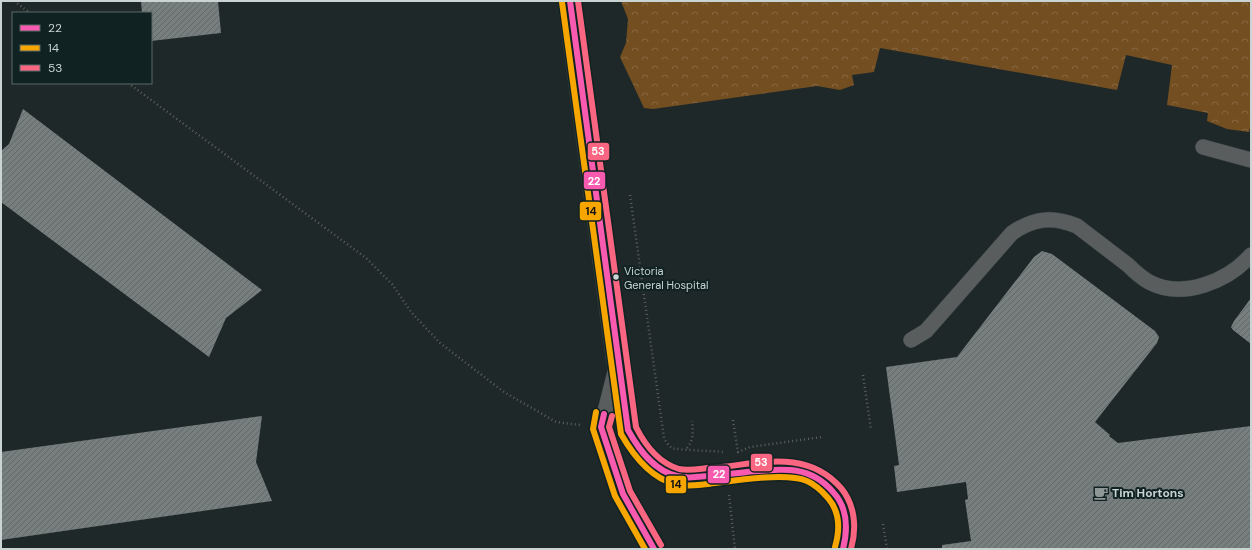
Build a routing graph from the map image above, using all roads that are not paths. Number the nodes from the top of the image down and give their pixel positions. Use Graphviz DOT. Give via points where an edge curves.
graph roads {
  1 [pos="570,1"];
  2 [pos="1203,147"];
  3 [pos="1251,160"];
  4 [pos="1251,255"];
  5 [pos="910,340"];
  6 [pos="618,361"];
  7 [pos="654,549"];
  8 [pos="843,549"];
  1 -- 6 [label="street"];
  2 -- 3 [label="lane"];
  4 -- 5 [label="lane" via="1233,272 1212,282 1196,287 1166,287 1149,282 1077,226 1064,220 1036,220 1012,233 926,331"];
  6 -- 7 [label="lane" via="601,427 624,494"];
  6 -- 8 [label="lane" via="628,430 641,452 650,461 686,478 800,469 821,479 830,487 842,506 847,529"];
}
